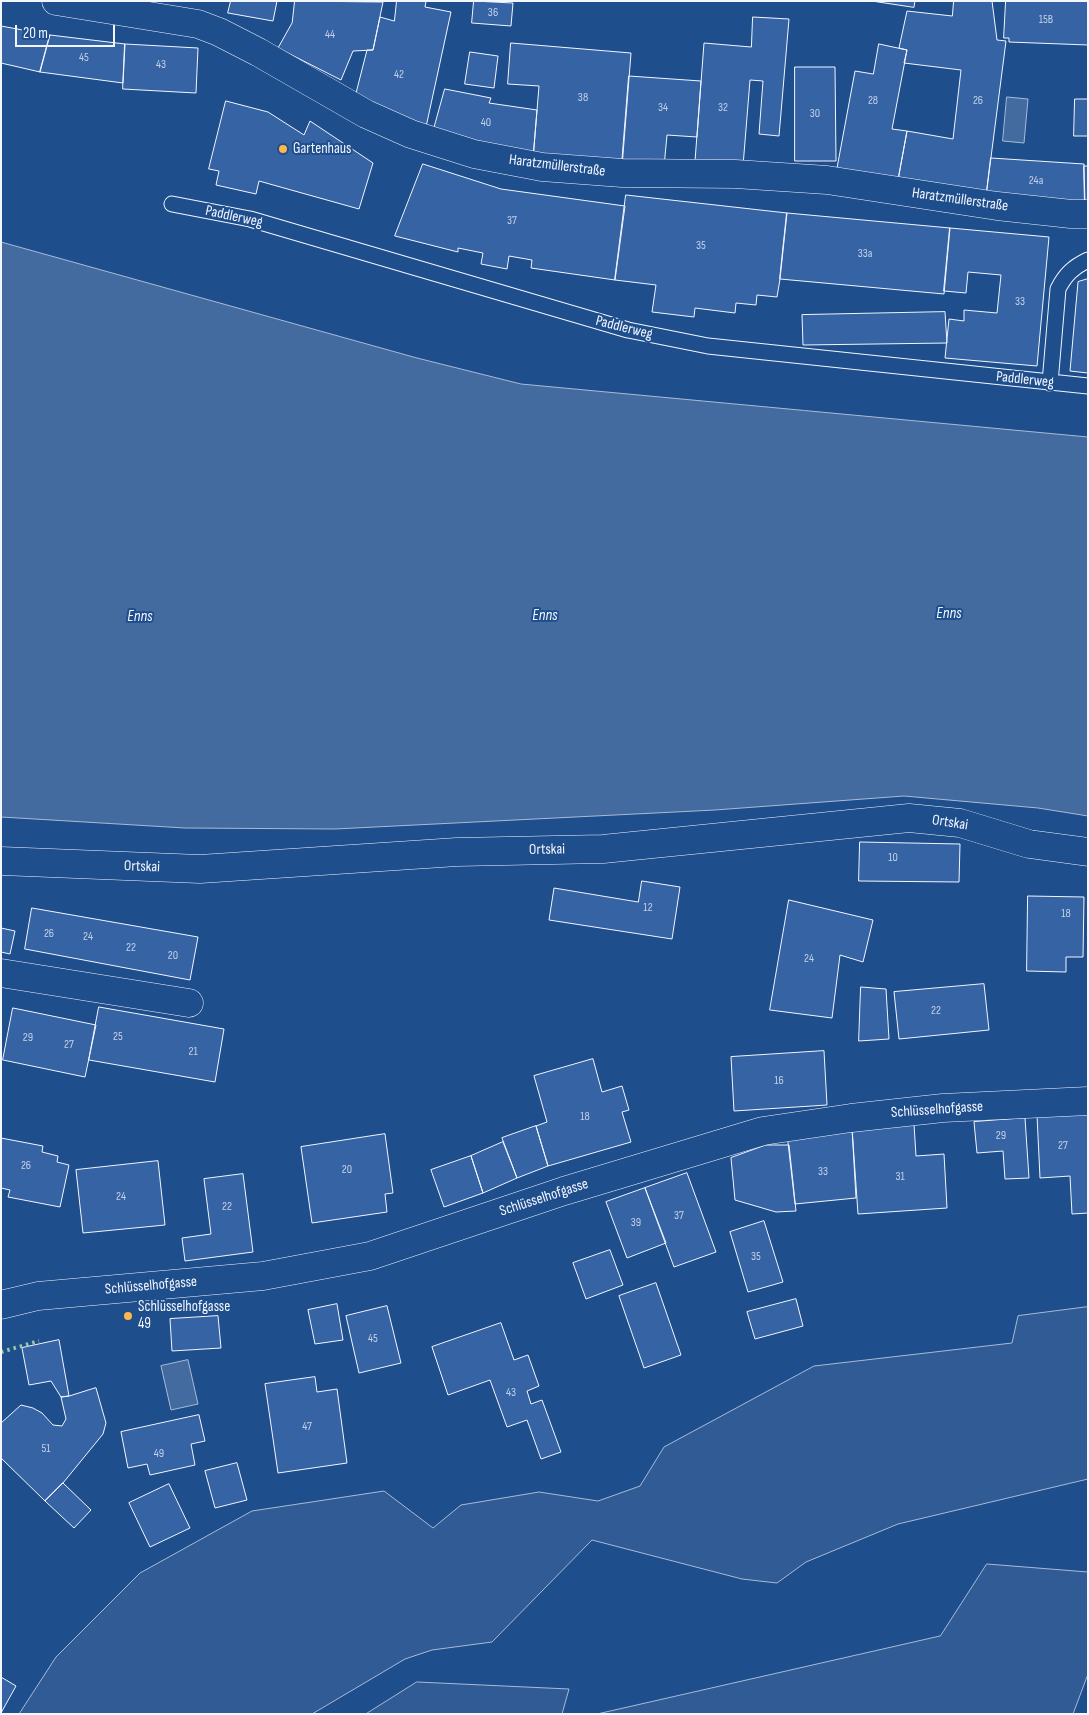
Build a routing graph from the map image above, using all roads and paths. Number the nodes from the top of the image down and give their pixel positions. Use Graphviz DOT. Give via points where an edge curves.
graph roads {
  1 [pos="56,1"];
  2 [pos="172,204"];
  3 [pos="1088,214"];
  4 [pos="1088,260"];
  5 [pos="1050,383"];
  6 [pos="1088,386"];
  7 [pos="1088,852"];
  8 [pos="1,861"];
  9 [pos="1,973"];
  10 [pos="189,1003"];
  11 [pos="1088,1102"];
  12 [pos="1,1305"];
  1 -- 3 [label="street, Haratzmüllerstraße" via="198,24 258,52 366,114 411,134 474,154 542,167 622,173 735,174 827,180 997,206"];
  2 -- 5 [label="lane, Paddlerweg" via="250,219 628,330 708,346"];
  4 -- 5 [label="lane" via="1065,276 1058,289"];
  5 -- 6 [label="lane, Paddlerweg"];
  7 -- 8 [label="street, Ortskai" via="1029,844 960,823 909,818 603,849 457,852 200,869"];
  9 -- 10 [label="street"];
  11 -- 12 [label="street, Schlüsselhofgasse" via="943,1108 763,1131 564,1191 370,1256 263,1276 38,1296"];
}
